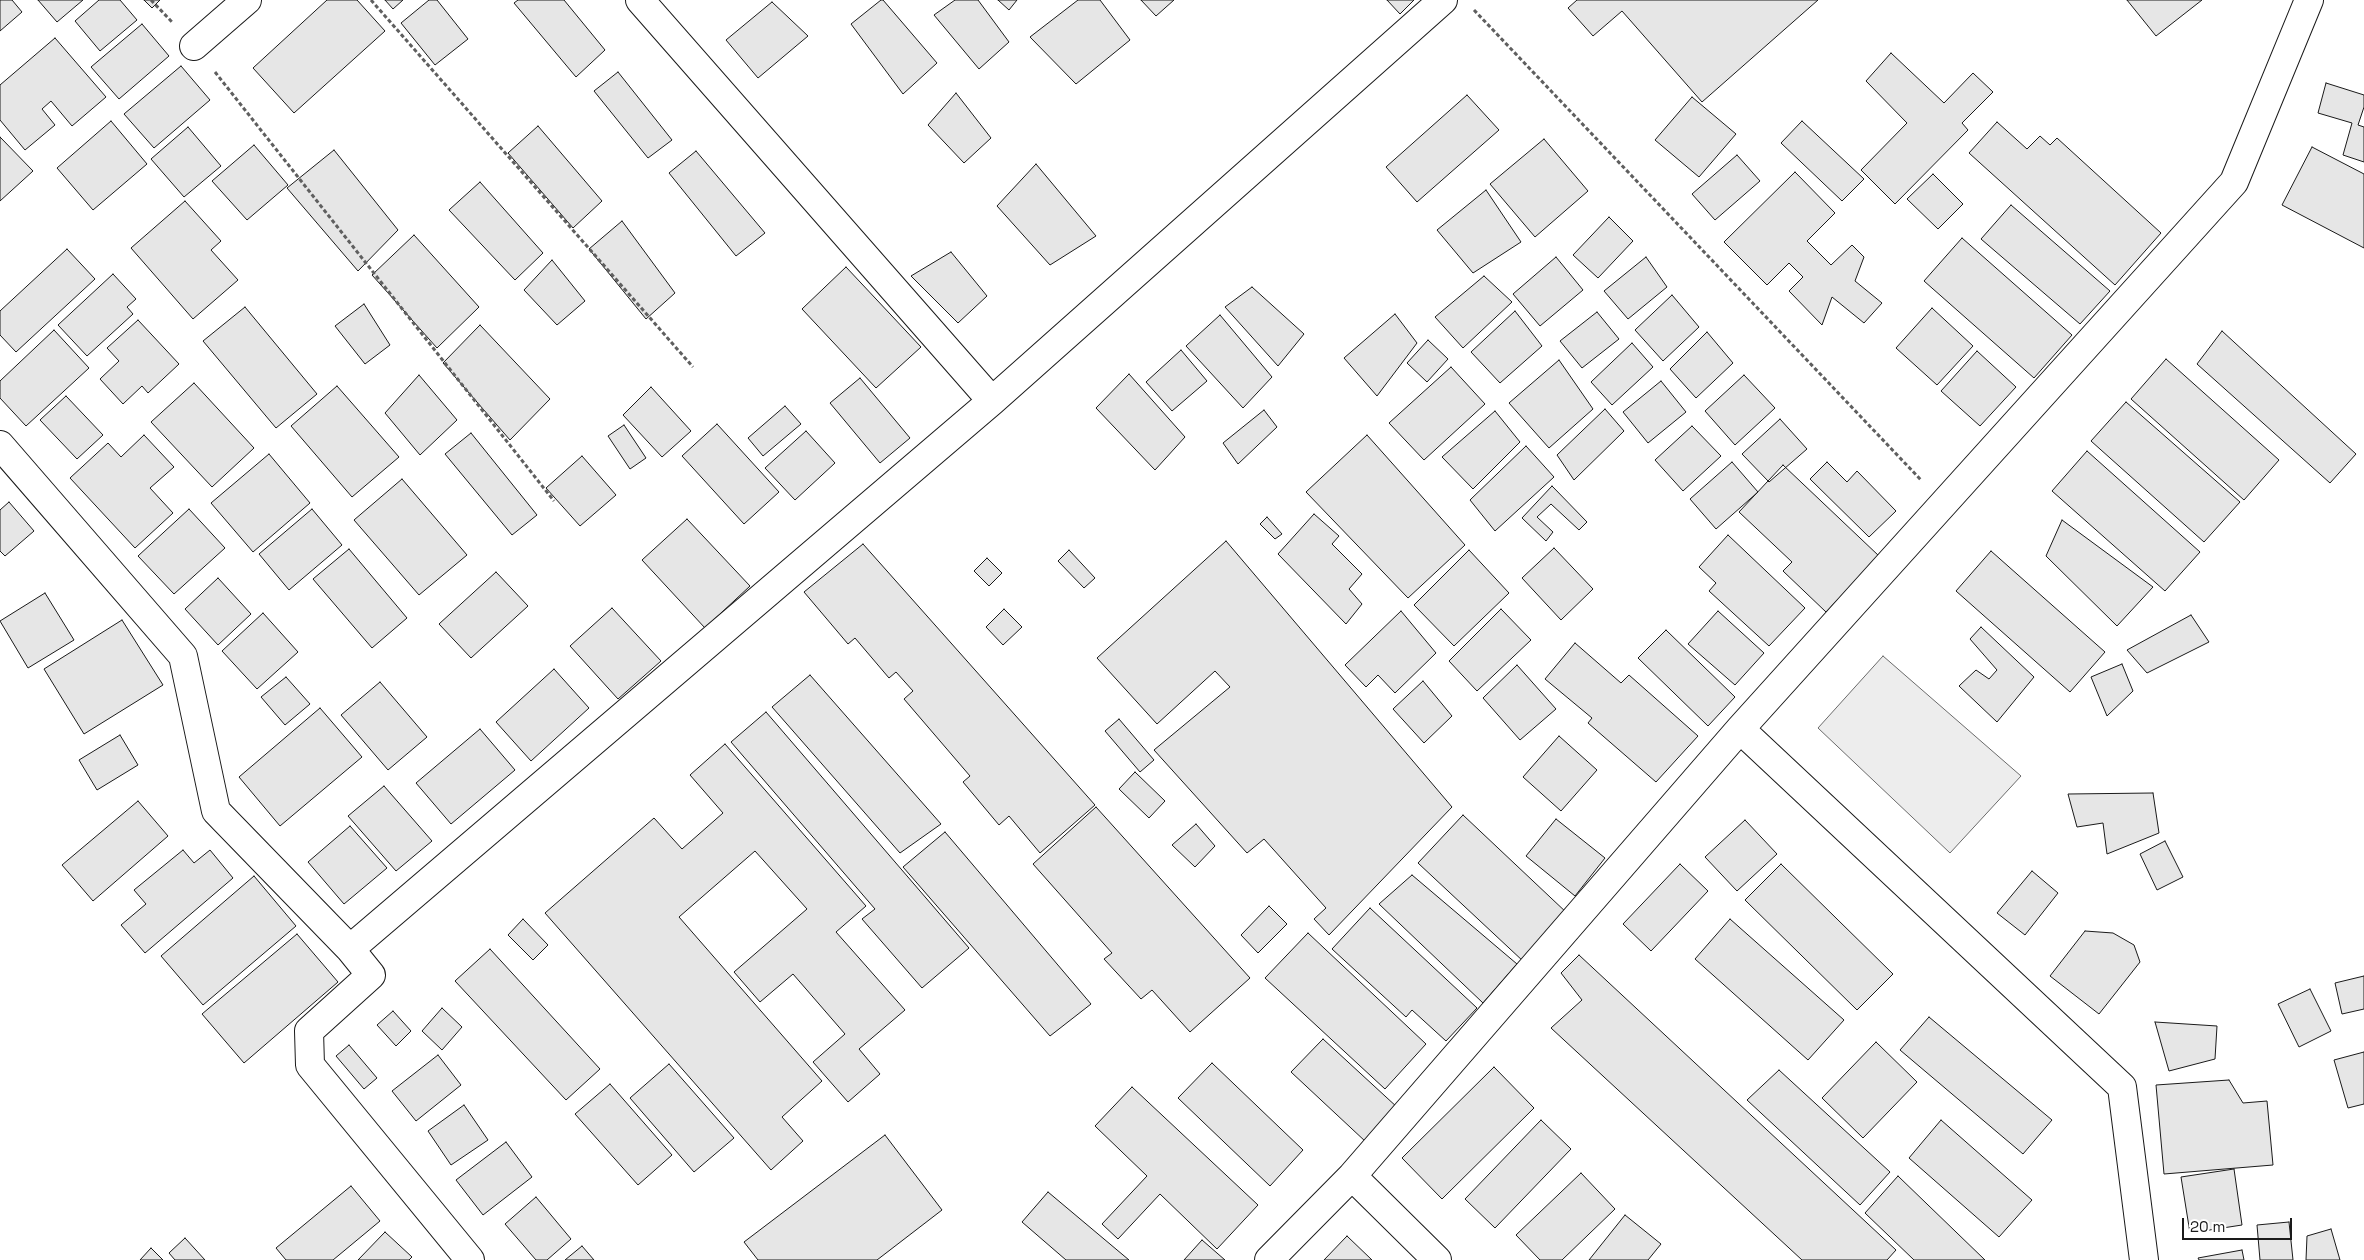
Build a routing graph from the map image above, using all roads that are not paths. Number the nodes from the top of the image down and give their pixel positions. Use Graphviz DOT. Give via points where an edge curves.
graph roads {
  1 [pos="248,0"];
  2 [pos="640,0"];
  3 [pos="1443,0"];
  4 [pos="2309,0"];
  5 [pos="194,46"];
  6 [pos="992,401"];
  7 [pos="0,445"];
  8 [pos="1740,729"];
  9 [pos="350,949"];
  10 [pos="1352,1176"];
  11 [pos="470,1260"];
  12 [pos="1269,1260"];
  13 [pos="1438,1260"];
  14 [pos="2144,1260"];
  1 -- 5 [label="street"];
  2 -- 6 [label="street"];
  3 -- 6 [label="street"];
  4 -- 8 [label="street" via="2234,182"];
  6 -- 9 [label="street"];
  7 -- 9 [label="street" via="183,656 216,811"];
  8 -- 10 [label="street"];
  8 -- 14 [label="street" via="2122,1087"];
  9 -- 11 [label="street" via="371,975 309,1031 310,1065"];
  10 -- 12 [label="street"];
  10 -- 13 [label="street"];
}
